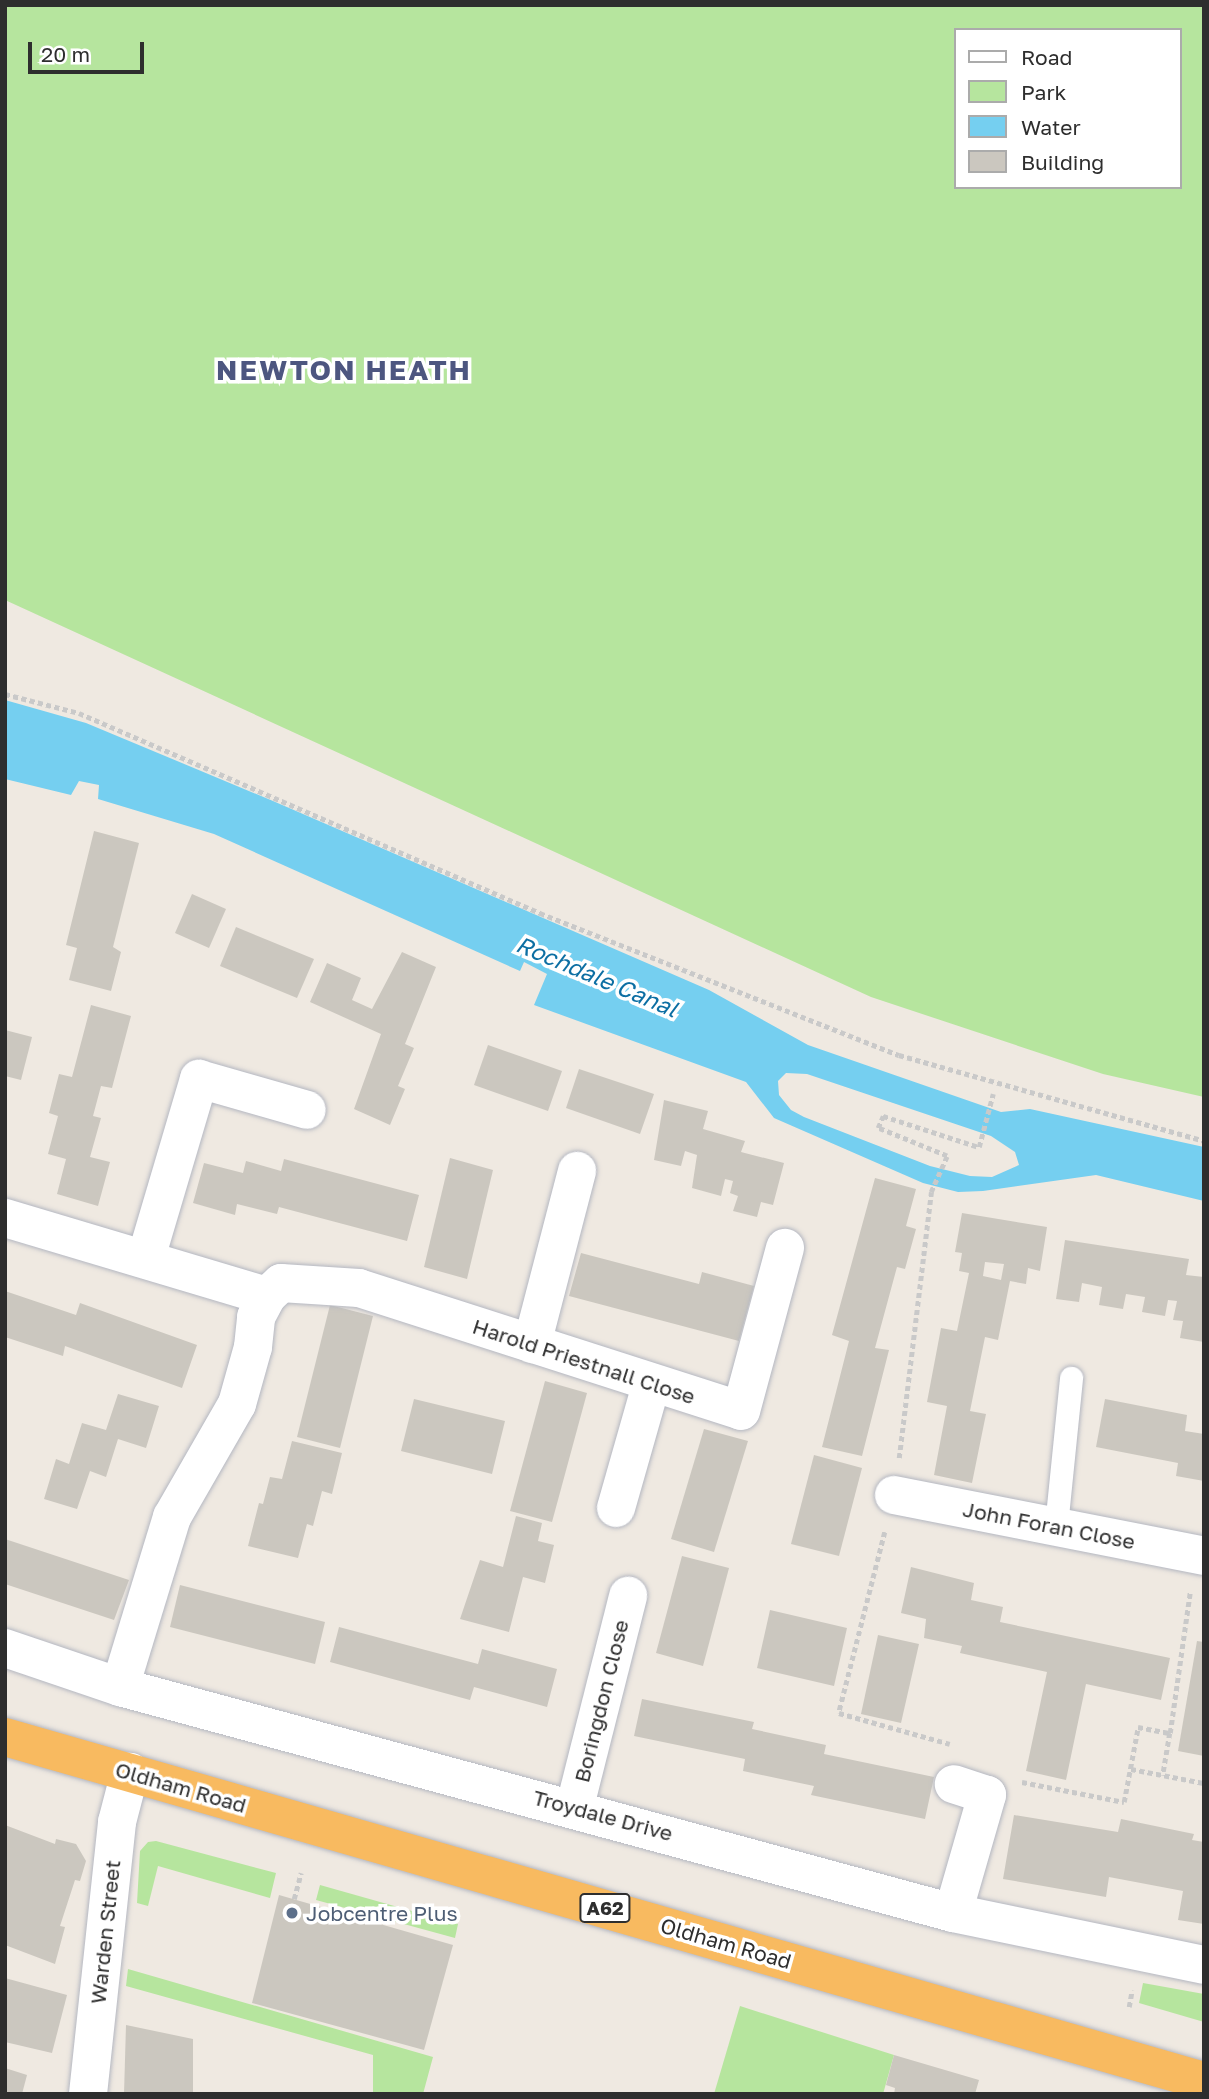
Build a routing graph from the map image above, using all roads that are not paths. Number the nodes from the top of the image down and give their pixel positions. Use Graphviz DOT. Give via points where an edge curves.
graph roads {
  1 [pos="307,1110"];
  2 [pos="577,1171"];
  3 [pos="5,1218"];
  4 [pos="785,1248"];
  5 [pos="146,1258"];
  6 [pos="267,1296"];
  7 [pos="532,1344"];
  8 [pos="1071,1378"];
  9 [pos="651,1385"];
  10 [pos="894,1495"];
  11 [pos="616,1508"];
  12 [pos="1056,1526"];
  13 [pos="1200,1555"];
  14 [pos="628,1596"];
  15 [pos="5,1648"];
  16 [pos="120,1686"];
  17 [pos="5,1737"];
  18 [pos="130,1772"];
  19 [pos="971,1789"];
  20 [pos="575,1806"];
  21 [pos="953,1913"];
  22 [pos="1204,1965"];
  23 [pos="1204,2081"];
  24 [pos="88,2094"];
  1 -- 5 [label="street" via="199,1079"];
  2 -- 7 [label="street"];
  3 -- 5 [label="street"];
  4 -- 9 [label="street, Harold Priestnall Close" via="741,1411"];
  5 -- 6 [label="street"];
  6 -- 7 [label="street, Harold Priestnall Close" via="281,1283 359,1288"];
  6 -- 16 [label="street" via="256,1317 237,1404 172,1517"];
  7 -- 9 [label="street, Harold Priestnall Close"];
  8 -- 12 [label="lane"];
  9 -- 11 [label="street"];
  10 -- 12 [label="street, John Foran Close"];
  12 -- 13 [label="street, John Foran Close"];
  14 -- 20 [label="street, Boringdon Close"];
  15 -- 16 [label="street, Troydale Drive"];
  16 -- 20 [label="street, Troydale Drive"];
  17 -- 18 [label="highway, Oldham Road / A62"];
  18 -- 23 [label="highway, Oldham Road / A62"];
  18 -- 24 [label="street, Warden Street" via="117,1822"];
  19 -- 21 [label="street"];
  20 -- 21 [label="street, Troydale Drive"];
  21 -- 22 [label="street, Troydale Drive"];
}
